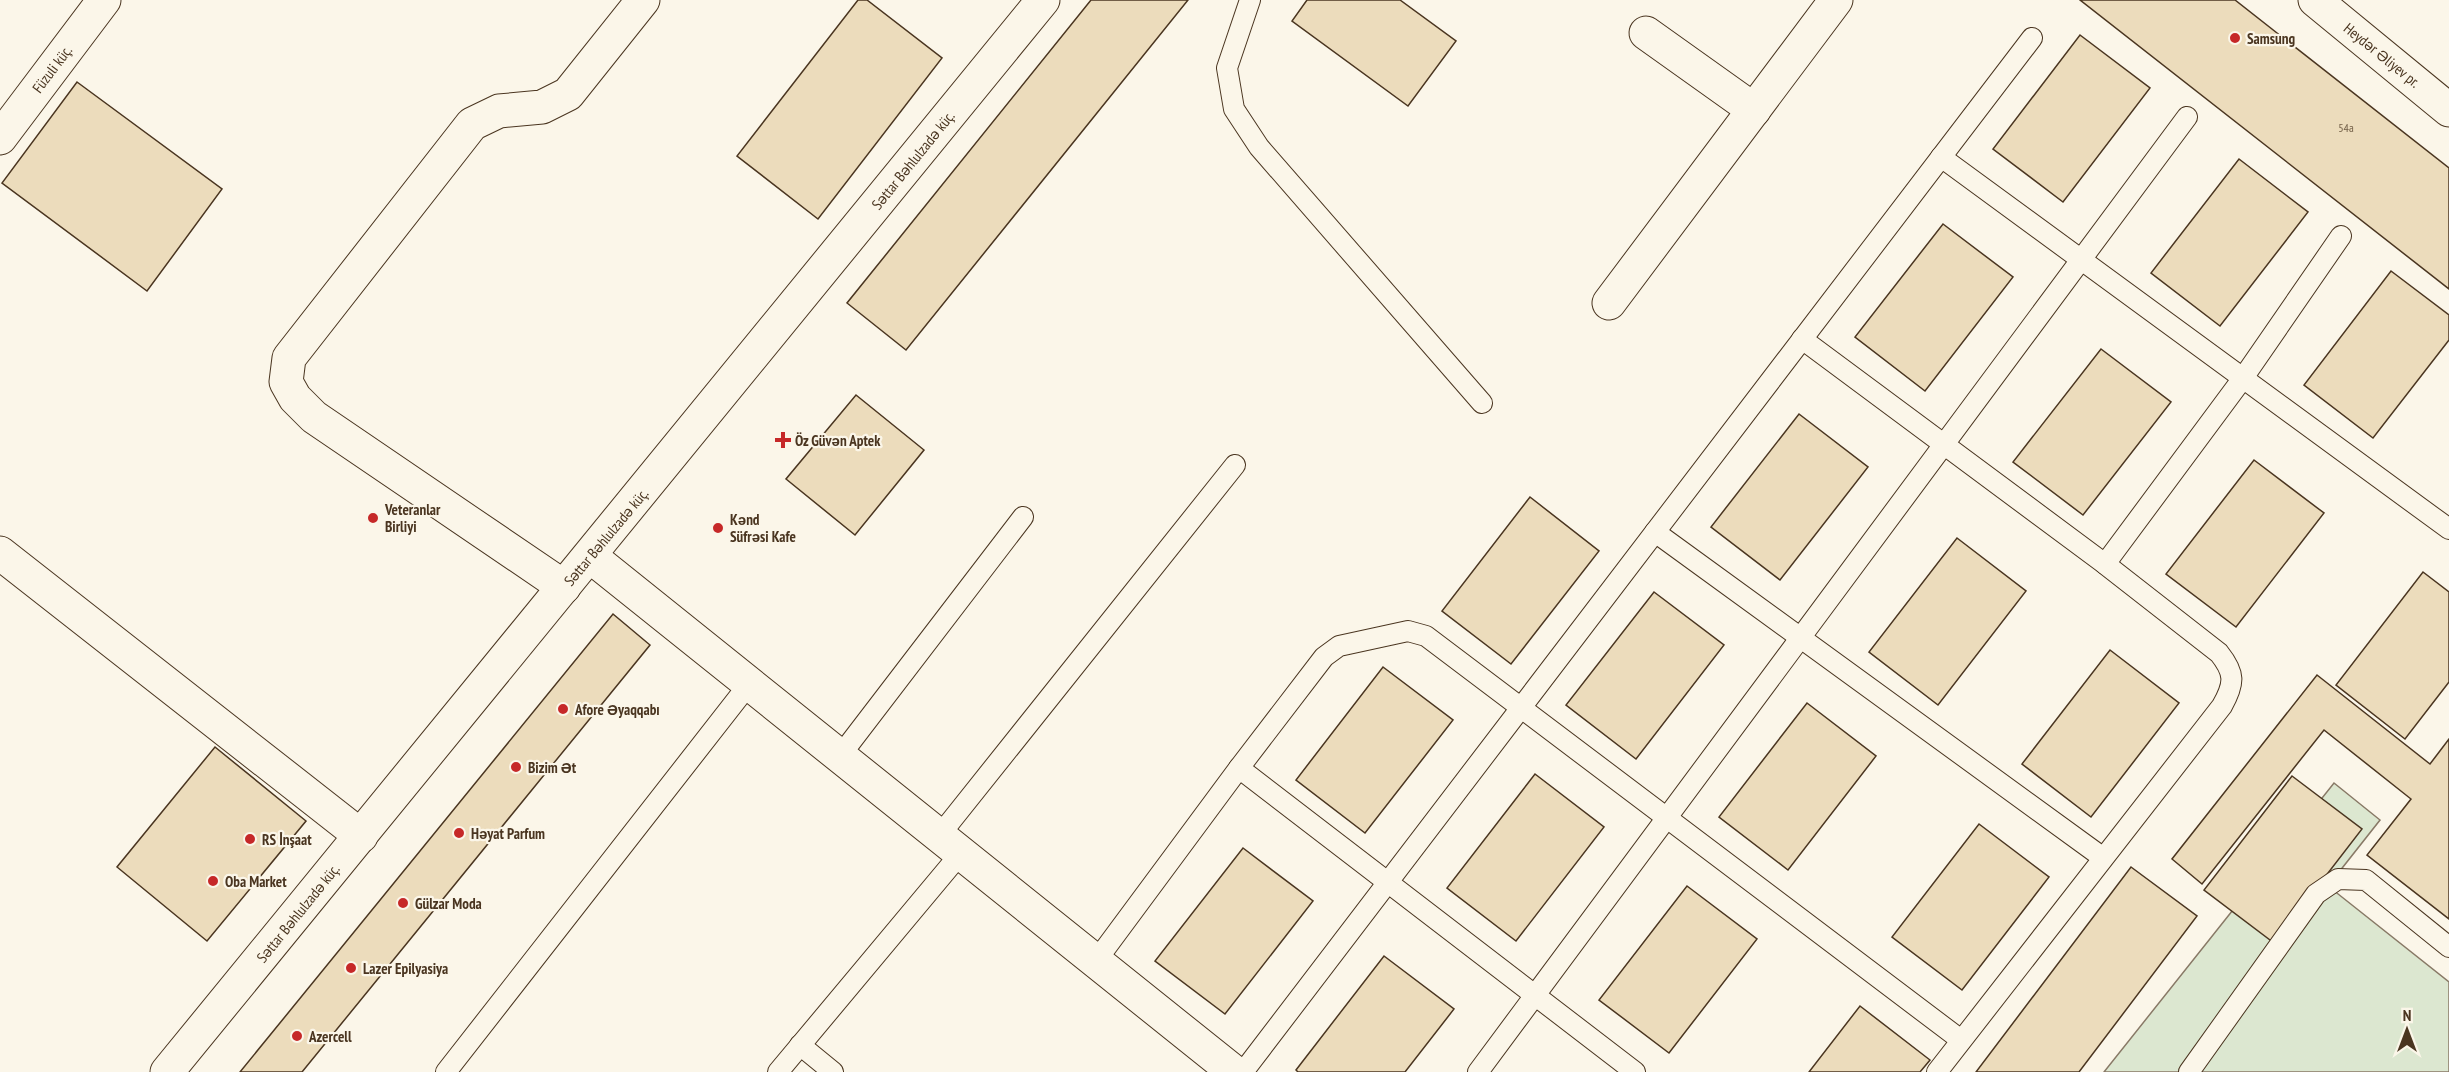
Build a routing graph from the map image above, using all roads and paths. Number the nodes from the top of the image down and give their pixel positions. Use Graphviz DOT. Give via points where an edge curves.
graph roads {
  1 [pos="104,0"];
  2 [pos="643,0"];
  3 [pos="1043,0"];
  4 [pos="1250,0"];
  5 [pos="1836,0"];
  6 [pos="2315,0"];
  7 [pos="1646,33"];
  8 [pos="2032,38"];
  9 [pos="1754,110"];
  10 [pos="2449,110"];
  11 [pos="2187,117"];
  12 [pos="0,138"];
  13 [pos="1941,157"];
  14 [pos="2341,236"];
  15 [pos="2081,260"];
  16 [pos="1609,303"];
  17 [pos="1802,339"];
  18 [pos="2243,378"];
  19 [pos="1482,403"];
  20 [pos="1944,443"];
  21 [pos="1235,465"];
  22 [pos="1023,517"];
  23 [pos="2449,529"];
  24 [pos="1655,532"];
  25 [pos="0,553"];
  26 [pos="590,556"];
  27 [pos="2105,564"];
  28 [pos="564,587"];
  29 [pos="1801,637"];
  30 [pos="749,684"];
  31 [pos="1521,707"];
  32 [pos="840,756"];
  33 [pos="1239,768"];
  34 [pos="1667,818"];
  35 [pos="361,836"];
  36 [pos="950,845"];
  37 [pos="2103,857"];
  38 [pos="1388,882"];
  39 [pos="2449,947"];
  40 [pos="1096,961"];
  41 [pos="1535,996"];
  42 [pos="1961,1040"];
  43 [pos="800,1045"];
  44 [pos="167,1072"];
  45 [pos="446,1072"];
  46 [pos="778,1072"];
  47 [pos="833,1072"];
  48 [pos="1234,1072"];
  49 [pos="1243,1072"];
  50 [pos="1478,1072"];
  51 [pos="1635,1072"];
  52 [pos="1936,1072"];
  53 [pos="2189,1072"];
  1 -- 12 [label="street, Füzuli küç."];
  2 -- 28 [label="street" via="568,94 542,107 499,111 472,124 289,358 286,382 314,417"];
  3 -- 26 [label="street, Səttar Bəhlulzadə küç."];
  4 -- 19 [label="lane" via="1227,68 1234,109 1259,147"];
  5 -- 9 [label="street"];
  6 -- 10 [label="street, Heydər Əliyev pr."];
  7 -- 9 [label="street"];
  8 -- 13 [label="lane"];
  9 -- 16 [label="street"];
  11 -- 15 [label="lane"];
  13 -- 15 [label="lane"];
  13 -- 17 [label="lane"];
  14 -- 18 [label="lane"];
  15 -- 18 [label="lane"];
  15 -- 20 [label="lane"];
  17 -- 20 [label="lane"];
  17 -- 24 [label="lane"];
  18 -- 23 [label="lane"];
  18 -- 27 [label="lane"];
  20 -- 27 [label="lane"];
  20 -- 29 [label="lane"];
  21 -- 36 [label="lane"];
  22 -- 32 [label="lane"];
  24 -- 29 [label="lane"];
  24 -- 31 [label="lane"];
  25 -- 35 [label="street"];
  26 -- 28 [label="street, Səttar Bəhlulzadə küç."];
  26 -- 30 [label="street"];
  27 -- 37 [label="lane" via="2218,652 2232,677 2222,706"];
  28 -- 35 [label="street, Səttar Bəhlulzadə küç."];
  29 -- 34 [label="lane"];
  29 -- 37 [label="lane"];
  30 -- 32 [label="street"];
  30 -- 45 [label="lane"];
  31 -- 33 [label="lane" via="1426,636 1408,631 1339,646 1324,657"];
  31 -- 34 [label="lane"];
  31 -- 38 [label="lane"];
  32 -- 36 [label="street"];
  33 -- 38 [label="lane"];
  33 -- 40 [label="lane"];
  34 -- 41 [label="lane"];
  34 -- 42 [label="lane"];
  35 -- 44 [label="street, Səttar Bəhlulzadə küç."];
  36 -- 40 [label="street"];
  36 -- 43 [label="lane"];
  37 -- 42 [label="lane"];
  38 -- 41 [label="lane"];
  38 -- 49 [label="lane"];
  39 -- 53 [label="lane" via="2366,880 2338,879 2316,894"];
  40 -- 48 [label="street"];
  41 -- 50 [label="lane"];
  41 -- 51 [label="lane"];
  42 -- 52 [label="lane"];
  43 -- 46 [label="lane"];
  43 -- 47 [label="lane"];
}
